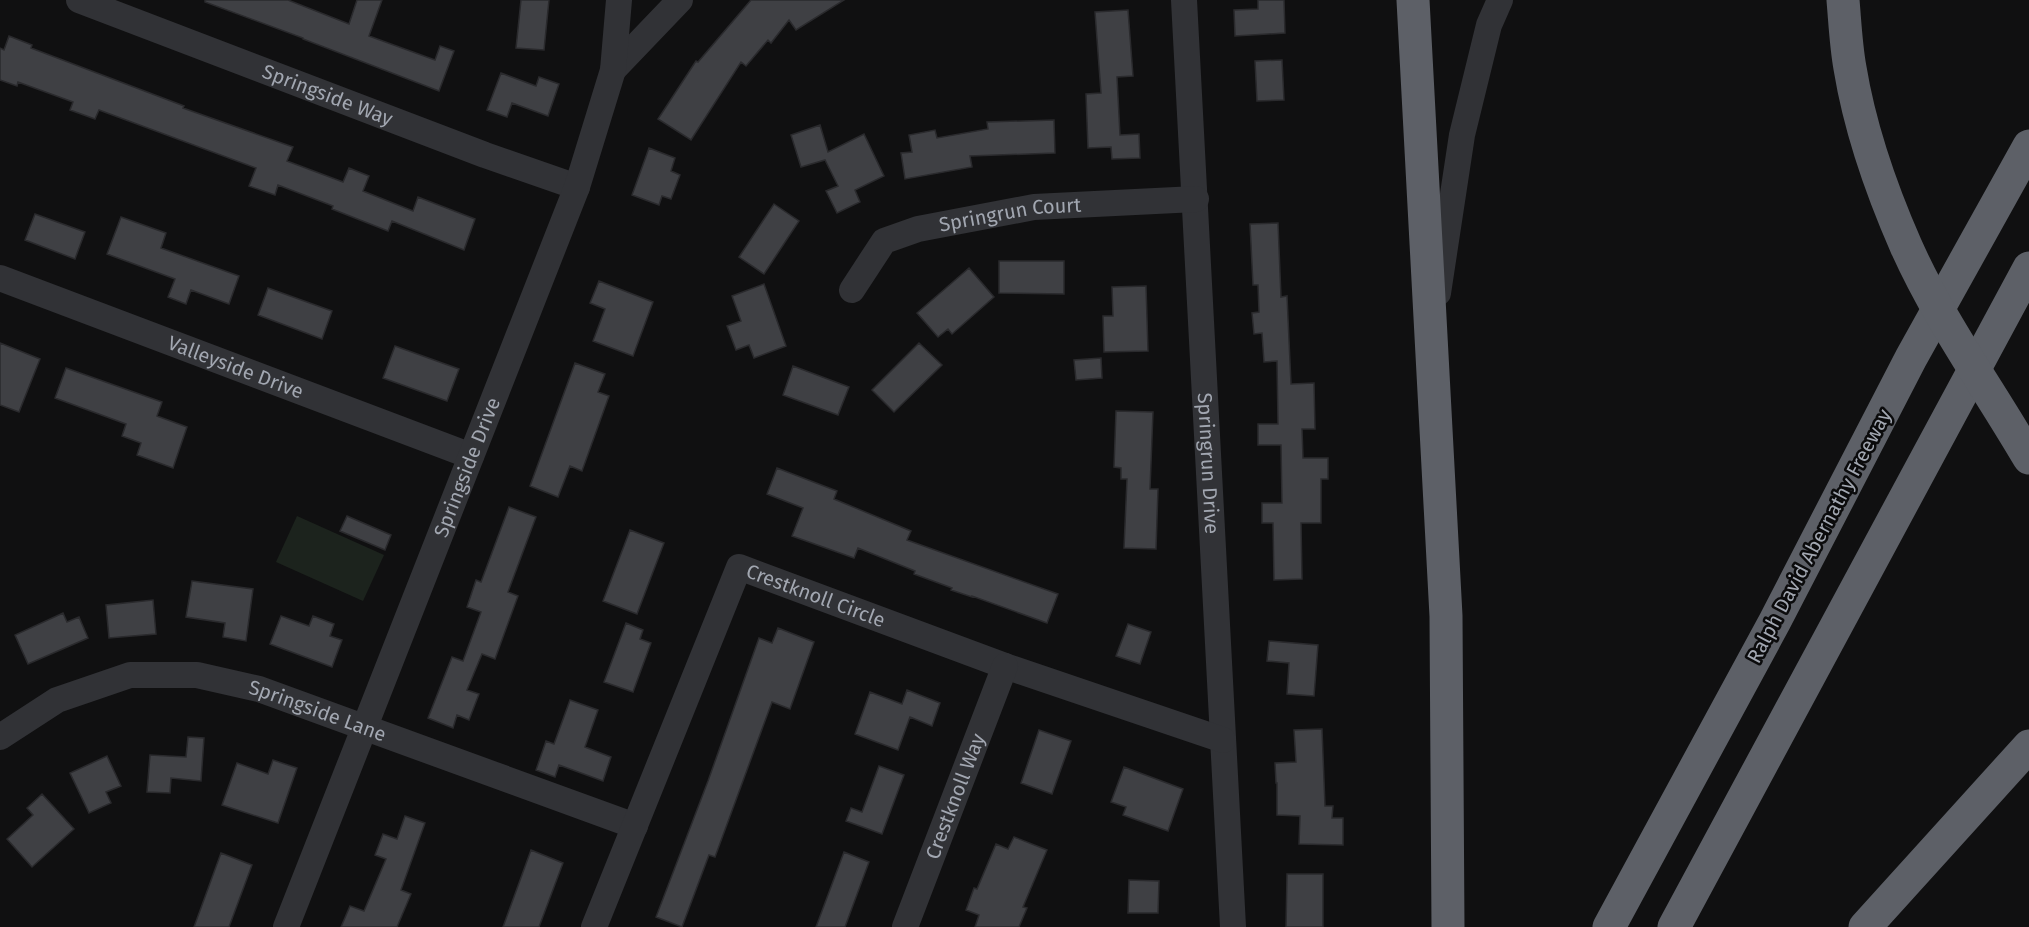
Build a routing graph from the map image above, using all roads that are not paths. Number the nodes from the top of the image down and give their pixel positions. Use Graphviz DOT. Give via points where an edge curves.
graph roads {
  1 [pos="79,0"];
  2 [pos="619,0"];
  3 [pos="680,0"];
  4 [pos="1184,0"];
  5 [pos="1413,0"];
  6 [pos="1500,0"];
  7 [pos="1843,0"];
  8 [pos="613,70"];
  9 [pos="2029,146"];
  10 [pos="577,187"];
  11 [pos="1196,199"];
  12 [pos="2029,268"];
  13 [pos="0,278"];
  14 [pos="852,290"];
  15 [pos="1431,340"];
  16 [pos="471,456"];
  17 [pos="2029,458"];
  18 [pos="1005,666"];
  19 [pos="366,728"];
  20 [pos="0,737"];
  21 [pos="1223,740"];
  22 [pos="2029,746"];
  23 [pos="635,826"];
  24 [pos="286,927"];
  25 [pos="594,927"];
  26 [pos="905,927"];
  27 [pos="1233,927"];
  28 [pos="1448,927"];
  29 [pos="1609,927"];
  30 [pos="1674,927"];
  31 [pos="1865,927"];
  1 -- 10 [label="street, Springside Way"];
  2 -- 8 [label="street, Springside Drive"];
  3 -- 8 [label="street"];
  4 -- 11 [label="street, Springrun Drive"];
  5 -- 15 [label="highway"];
  6 -- 15 [label="street" via="1489,25 1462,135"];
  7 -- 17 [label="highway, bridge" via="1859,111 1872,159 1906,246"];
  8 -- 10 [label="street, Springside Drive"];
  9 -- 29 [label="highway, Ralph David Abernathy Freeway" via="1911,358"];
  10 -- 16 [label="street, Springside Drive"];
  11 -- 14 [label="street, Springrun Court" via="1034,207 918,229 884,241"];
  11 -- 21 [label="street, Springrun Drive"];
  12 -- 30 [label="highway"];
  13 -- 16 [label="street, Valleyside Drive"];
  15 -- 28 [label="highway" via="1446,616"];
  16 -- 19 [label="street, Springside Drive"];
  18 -- 21 [label="street, Crestknoll Circle"];
  18 -- 23 [label="street, Crestknoll Circle" via="739,567"];
  18 -- 26 [label="street, Crestknoll Way"];
  19 -- 20 [label="street, Springside Lane" via="259,689 197,675 130,675 57,700"];
  19 -- 23 [label="street, Springside Lane"];
  19 -- 24 [label="street, Springside Drive"];
  21 -- 27 [label="street, Springrun Drive"];
  22 -- 31 [label="highway"];
  23 -- 25 [label="street, Crestknoll Circle"];
}
